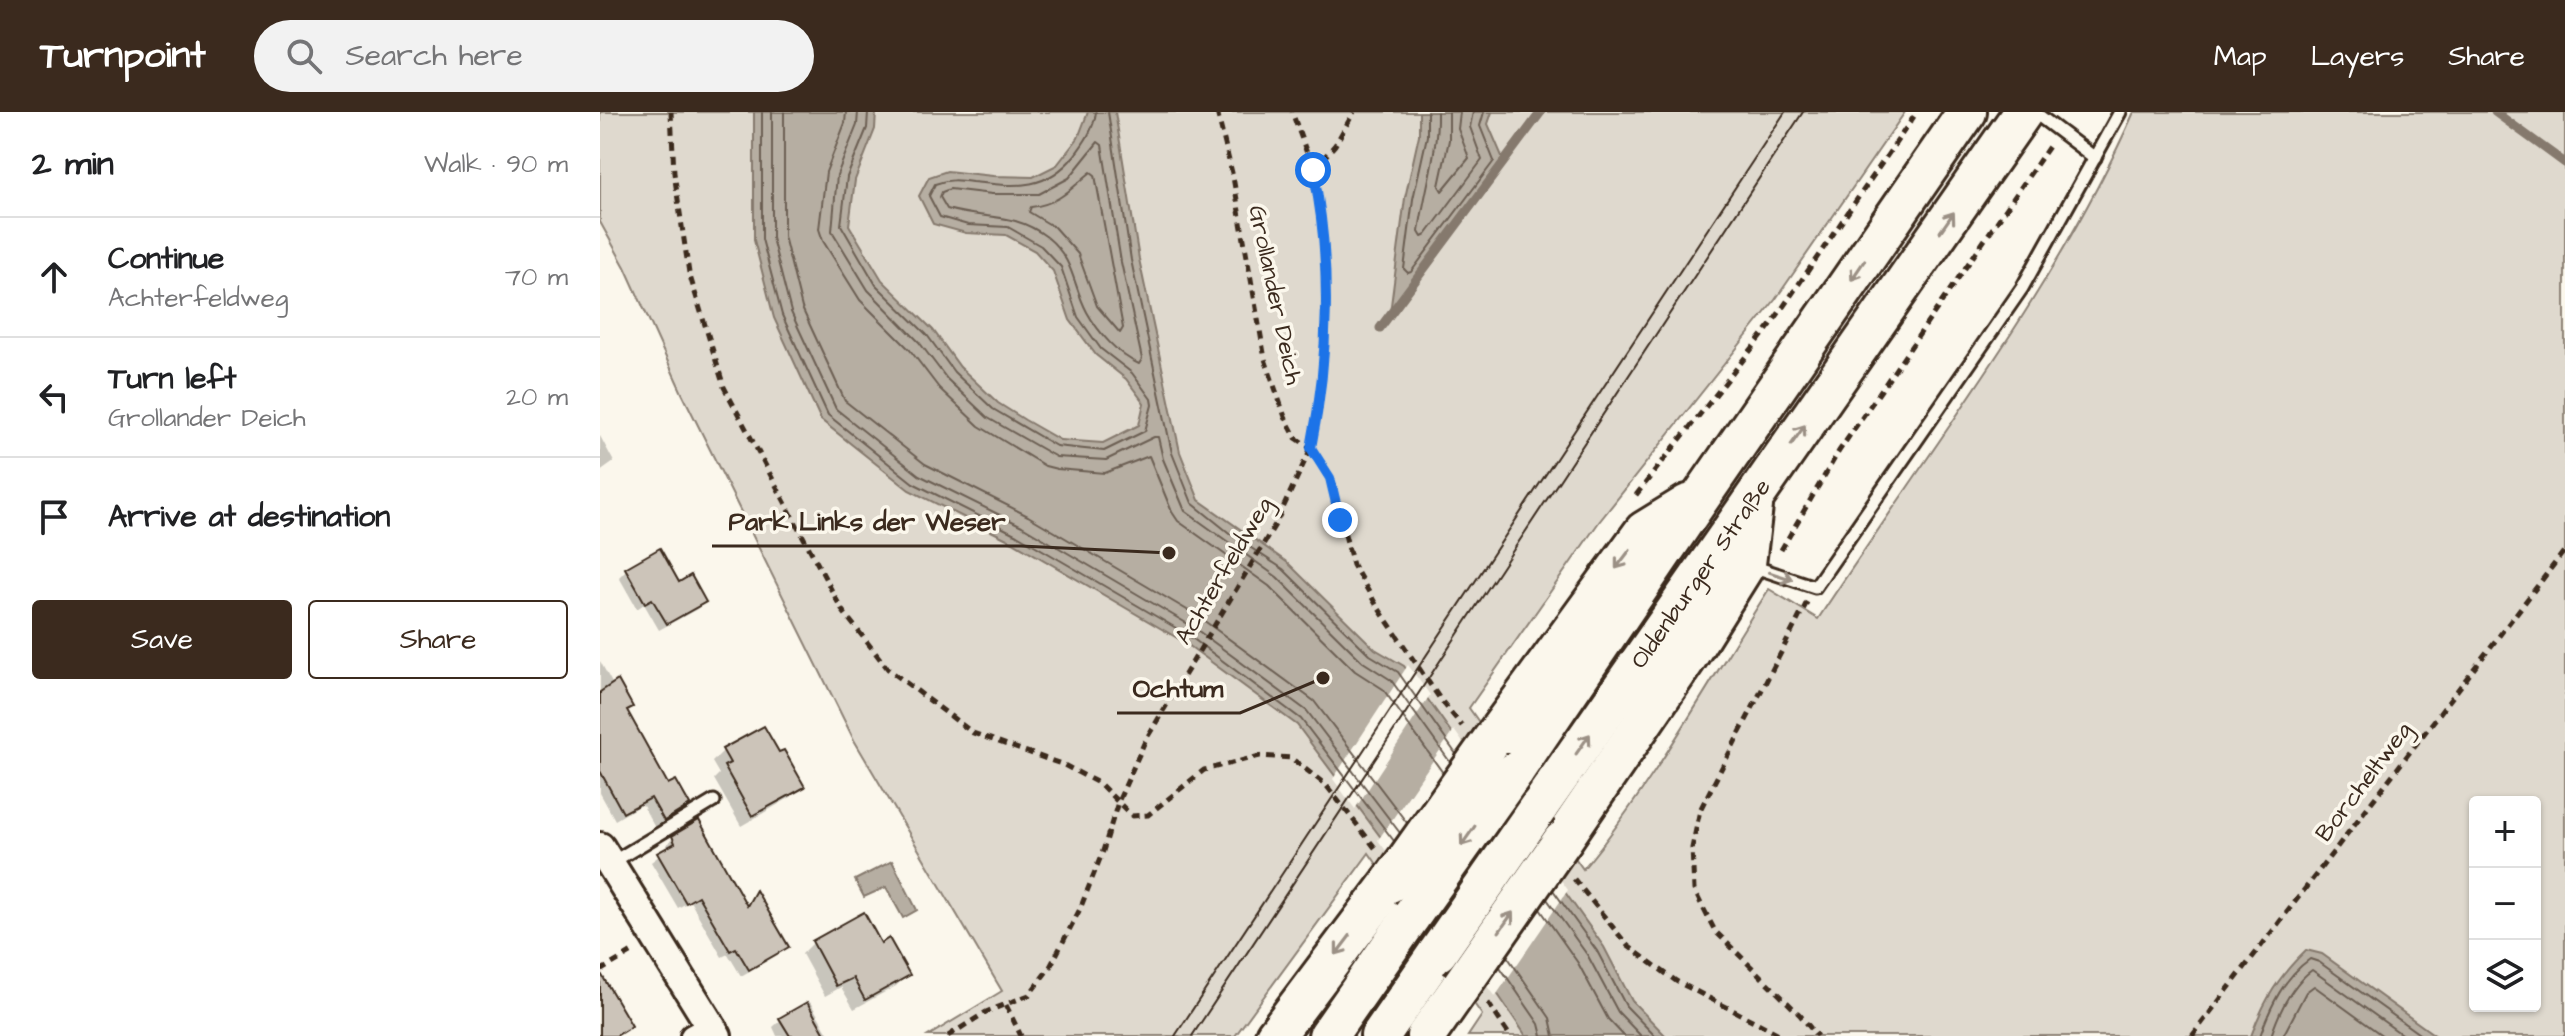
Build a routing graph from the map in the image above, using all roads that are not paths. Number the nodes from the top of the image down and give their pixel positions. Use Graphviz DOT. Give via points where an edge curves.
graph roads {
  1 [pos="1967,112"];
  2 [pos="2023,112"];
  3 [pos="2034,112"];
  4 [pos="2120,112"];
  5 [pos="2095,158"];
  6 [pos="1704,494"];
  7 [pos="1753,499"];
  8 [pos="1757,568"];
  9 [pos="714,801"];
  10 [pos="605,855"];
  11 [pos="707,1033"];
  12 [pos="1275,1036"];
  13 [pos="1328,1036"];
  14 [pos="1380,1036"];
  15 [pos="1426,1036"];
  1 -- 6 [label="highway, Oldenburger Straße, one-way"];
  7 -- 2 [label="highway, Oldenburger Straße, one-way"];
  3 -- 5 [label="lane"];
  4 -- 5 [label="lane"];
  8 -- 5 [label="lane, one-way" via="1815,587 2022,288"];
  6 -- 12 [label="highway, one-way, bridge" via="1644,531"];
  6 -- 13 [label="highway, Oldenburger Straße, one-way, bridge"];
  7 -- 8 [label="highway"];
  14 -- 7 [label="highway, Oldenburger Straße, one-way, bridge"];
  15 -- 8 [label="highway, one-way, bridge" via="1689,655"];
  9 -- 10 [label="lane"];
  10 -- 11 [label="street"];
}
